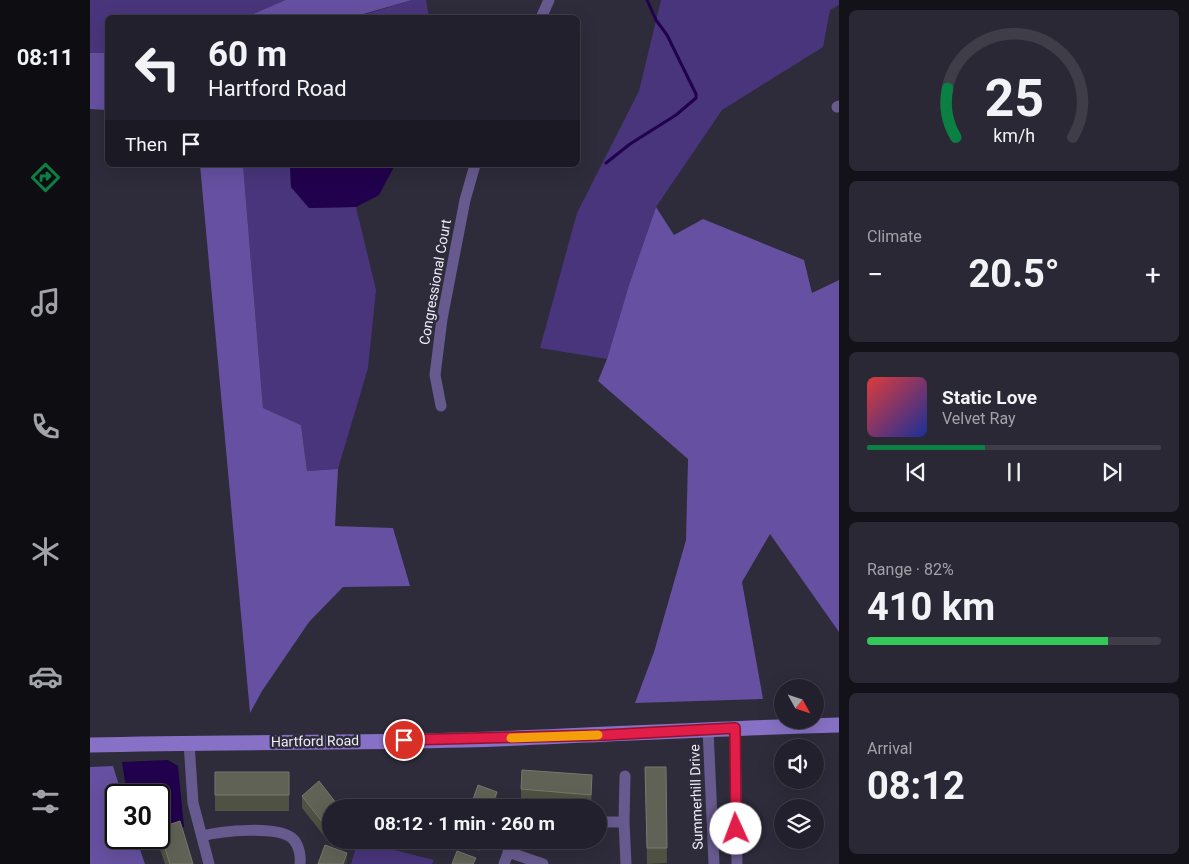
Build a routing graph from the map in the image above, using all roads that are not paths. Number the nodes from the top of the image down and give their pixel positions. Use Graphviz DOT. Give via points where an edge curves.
graph roads {
  1 [pos="549,0"];
  2 [pos="542,15"];
  3 [pos="474,167"];
  4 [pos="441,406"];
  5 [pos="839,725"];
  6 [pos="735,728"];
  7 [pos="708,729"];
  8 [pos="189,743"];
  9 [pos="90,745"];
  10 [pos="626,776"];
  11 [pos="607,822"];
  12 [pos="624,822"];
  13 [pos="202,836"];
  14 [pos="509,849"];
  15 [pos="508,852"];
  16 [pos="209,864"];
  17 [pos="300,864"];
  18 [pos="504,864"];
  19 [pos="543,864"];
  20 [pos="626,864"];
  21 [pos="714,864"];
  22 [pos="738,864"];
  1 -- 2 [label="street"];
  3 -- 4 [label="street, Congressional Court" via="442,318 434,375"];
  5 -- 6 [label="main road, Hartford Road"];
  6 -- 7 [label="main road, Hartford Road"];
  6 -- 22 [label="street"];
  7 -- 8 [label="main road, Hartford Road" via="462,740"];
  7 -- 21 [label="street, Summerhill Drive"];
  8 -- 9 [label="main road, Hartford Road"];
  8 -- 13 [label="street" via="191,791"];
  10 -- 12 [label="street"];
  11 -- 12 [label="street"];
  12 -- 20 [label="street"];
  13 -- 16 [label="street"];
  13 -- 17 [label="street" via="216,832 272,831 283,834 293,839 298,847"];
  14 -- 15 [label="street"];
  15 -- 18 [label="street"];
  15 -- 19 [label="street"];
}
